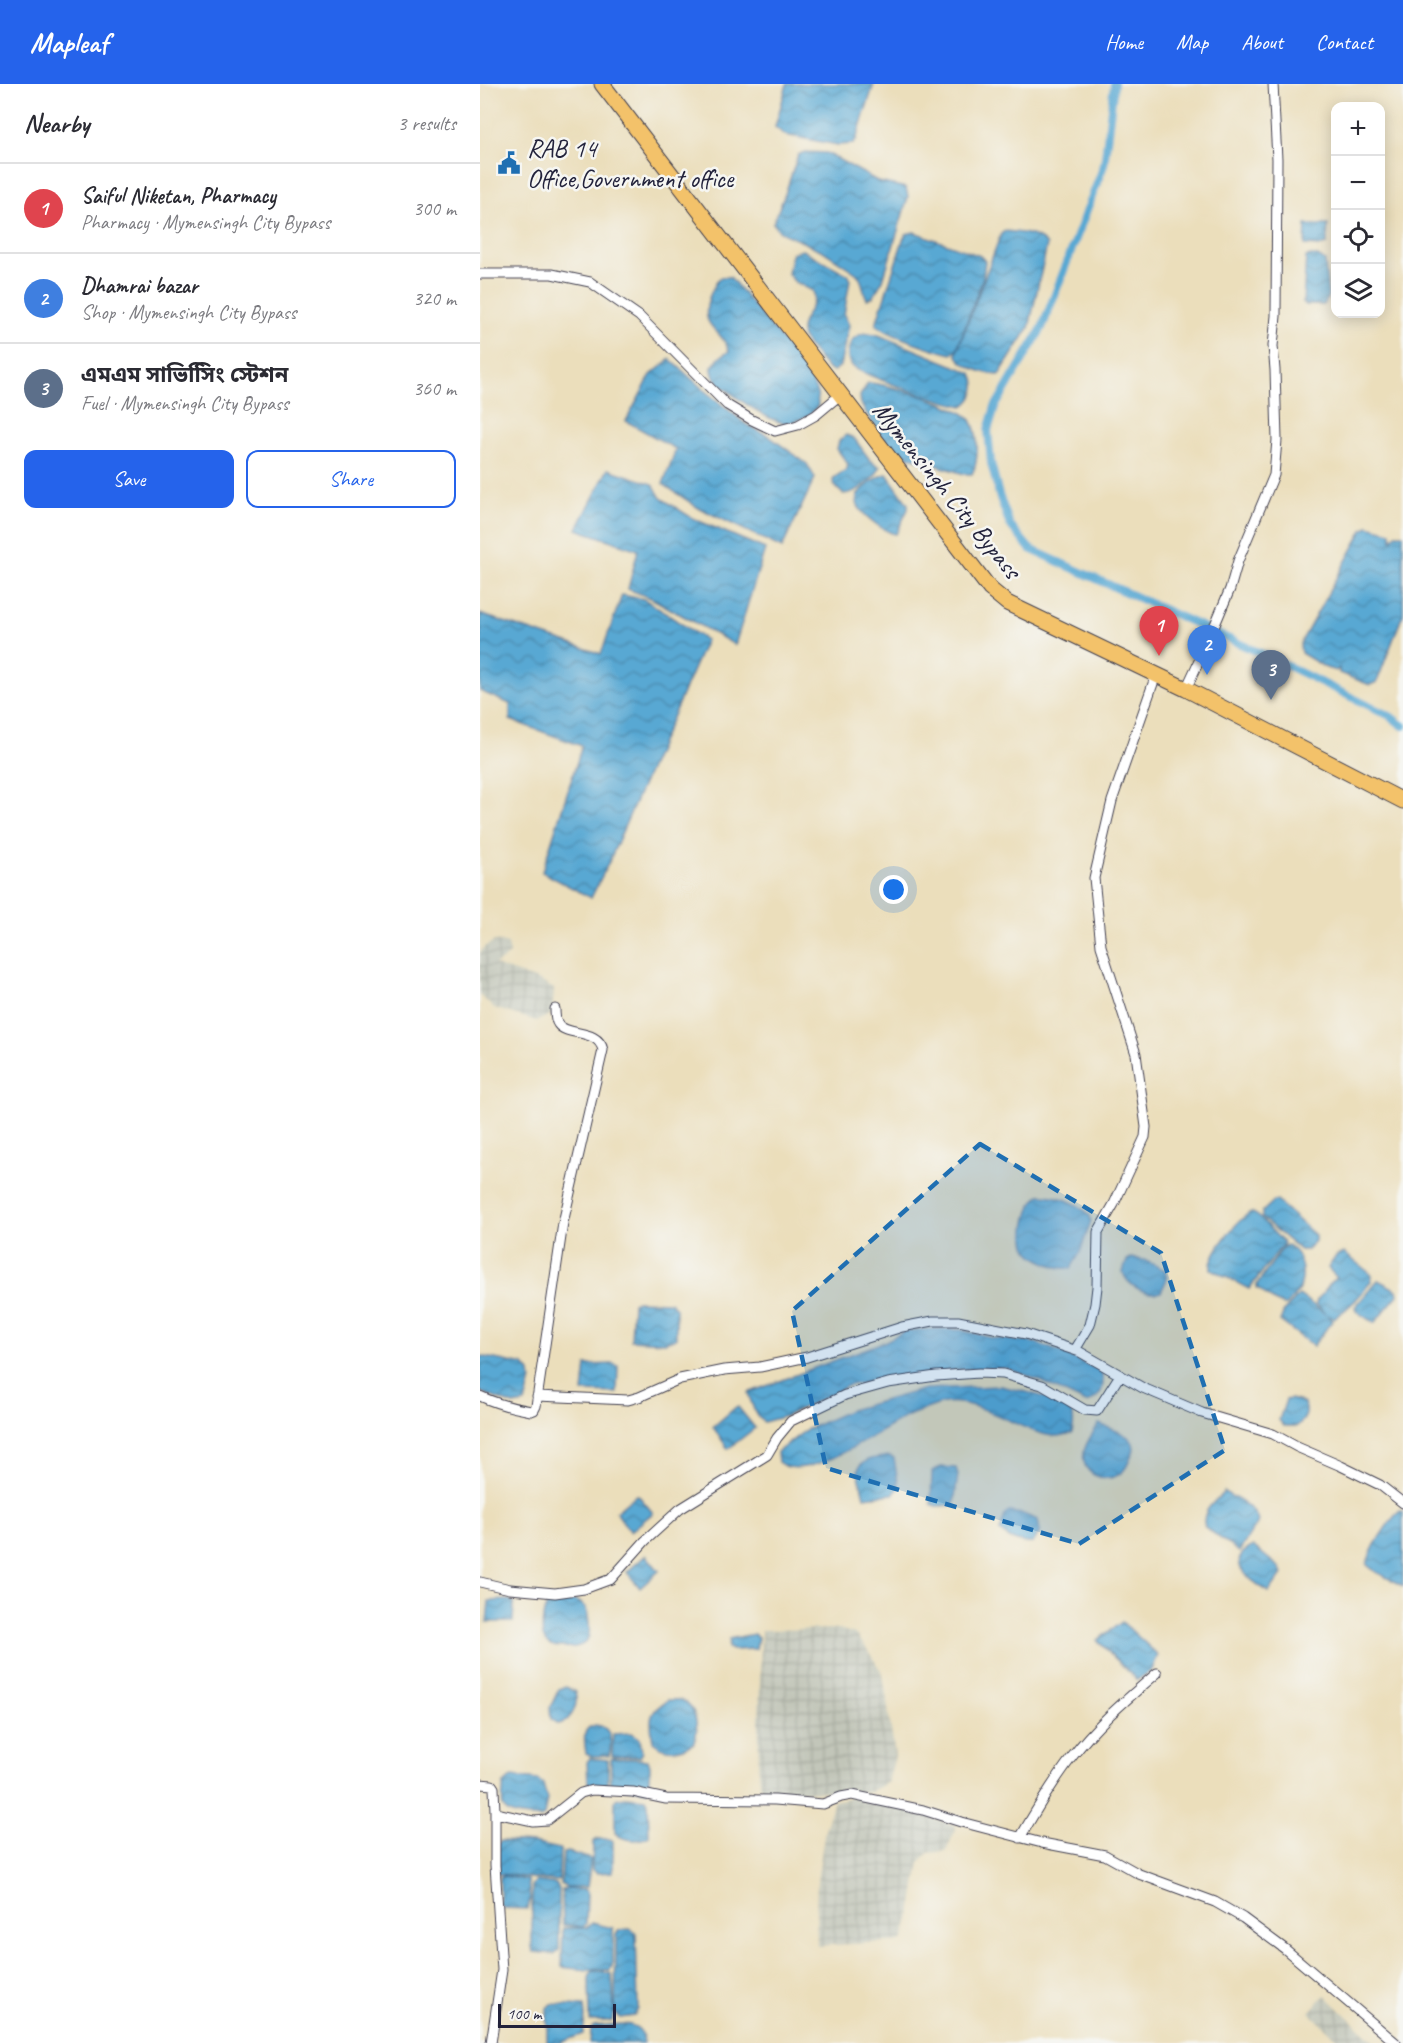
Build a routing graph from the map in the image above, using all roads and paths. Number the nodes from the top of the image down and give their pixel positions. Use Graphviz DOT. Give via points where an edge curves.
graph roads {
  1 [pos="602,84"];
  2 [pos="1273,84"];
  3 [pos="480,274"];
  4 [pos="840,395"];
  5 [pos="1156,675"];
  6 [pos="1186,689"];
  7 [pos="1403,801"];
  8 [pos="555,1009"];
  9 [pos="1075,1350"];
  10 [pos="1120,1375"];
  11 [pos="480,1396"];
  12 [pos="537,1396"];
  13 [pos="1403,1503"];
  14 [pos="480,1582"];
  15 [pos="1157,1673"];
  16 [pos="480,1784"];
  17 [pos="495,1811"];
  18 [pos="1020,1838"];
  19 [pos="491,2043"];
  20 [pos="1396,2043"];
  1 -- 4 [label="highway, Mymensingh City Bypass"];
  2 -- 6 [label="street" via="1277,159 1274,475"];
  3 -- 4 [label="street" via="552,274 590,282 639,316 727,405 775,431 816,416"];
  4 -- 5 [label="highway, Mymensingh City Bypass" via="990,589 1007,603"];
  5 -- 6 [label="highway, Mymensingh City Bypass"];
  5 -- 9 [label="street" via="1112,801 1094,878 1101,946 1136,1054 1145,1137 1098,1232 1095,1304 1090,1325"];
  6 -- 7 [label="highway, Mymensingh City Bypass"];
  8 -- 12 [label="street" via="560,1026 590,1036 600,1042 603,1050 563,1223"];
  9 -- 10 [label="street"];
  9 -- 12 [label="street" via="988,1326 933,1321 807,1357 680,1379 628,1400"];
  10 -- 13 [label="street" via="1202,1413 1273,1434 1380,1485"];
  10 -- 14 [label="street" via="1097,1411 1085,1410 1042,1385 1003,1374 936,1376 845,1395 791,1421 767,1455 680,1509 639,1546 611,1579 584,1589 555,1593"];
  11 -- 12 [label="street" via="531,1411"];
  15 -- 18 [label="street" via="1112,1713 1073,1756"];
  16 -- 17 [label="street" via="494,1788"];
  17 -- 18 [label="street" via="520,1819 547,1820 581,1793 592,1790 666,1799 823,1804 852,1795 923,1810"];
  17 -- 19 [label="street" via="501,1970"];
  18 -- 20 [label="street" via="1105,1855 1139,1874 1215,1902 1285,1949"];
}
